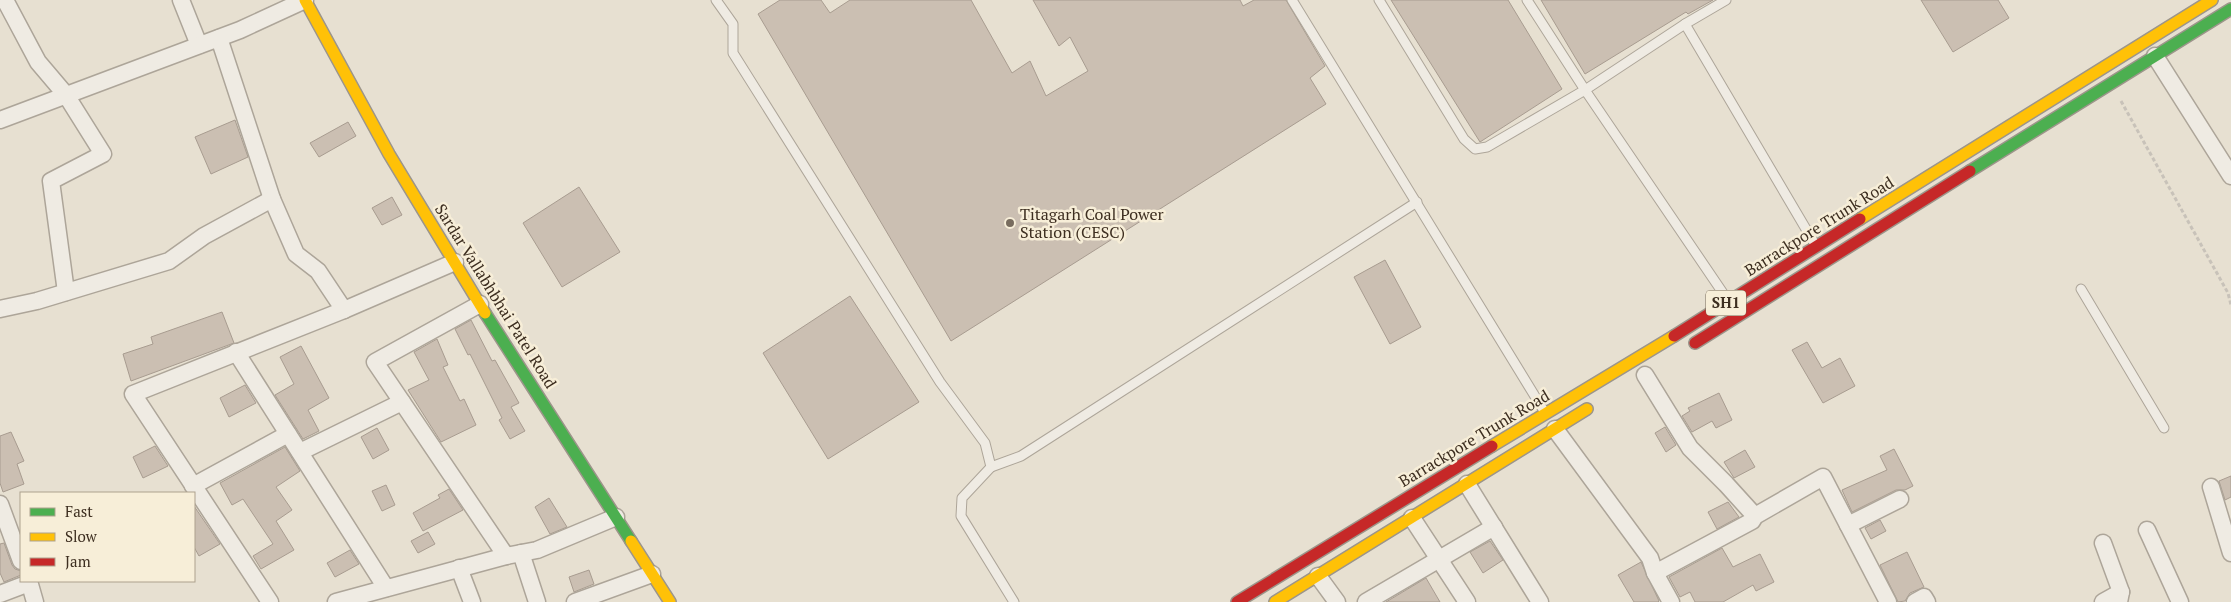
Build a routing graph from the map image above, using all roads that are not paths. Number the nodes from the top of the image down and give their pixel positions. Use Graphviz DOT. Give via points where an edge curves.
graph roads {
  1 [pos="3,0"];
  2 [pos="180,0"];
  3 [pos="305,0"];
  4 [pos="716,0"];
  5 [pos="1292,0"];
  6 [pos="1379,0"];
  7 [pos="1527,0"];
  8 [pos="1726,0"];
  9 [pos="2212,0"];
  10 [pos="2230,11"];
  11 [pos="1685,24"];
  12 [pos="219,38"];
  13 [pos="199,46"];
  14 [pos="2155,56"];
  15 [pos="1585,90"];
  16 [pos="66,95"];
  17 [pos="0,120"];
  18 [pos="2231,176"];
  19 [pos="272,199"];
  20 [pos="1418,202"];
  21 [pos="1816,246"];
  22 [pos="455,262"];
  23 [pos="2081,289"];
  24 [pos="66,292"];
  25 [pos="1728,301"];
  26 [pos="480,304"];
  27 [pos="0,309"];
  28 [pos="344,310"];
  29 [pos="1687,348"];
  30 [pos="236,352"];
  31 [pos="1645,374"];
  32 [pos="402,402"];
  33 [pos="1596,404"];
  34 [pos="1546,413"];
  35 [pos="2164,428"];
  36 [pos="1555,429"];
  37 [pos="288,434"];
  38 [pos="300,452"];
  39 [pos="991,467"];
  40 [pos="1467,484"];
  41 [pos="193,486"];
  42 [pos="2211,487"];
  43 [pos="1900,499"];
  44 [pos="1,508"];
  45 [pos="1755,516"];
  46 [pos="616,517"];
  47 [pos="1412,518"];
  48 [pos="1848,525"];
  49 [pos="1494,527"];
  50 [pos="2147,530"];
  51 [pos="2103,543"];
  52 [pos="514,554"];
  53 [pos="2231,554"];
  54 [pos="20,558"];
  55 [pos="1439,560"];
  56 [pos="459,568"];
  57 [pos="1655,573"];
  58 [pos="652,574"];
  59 [pos="1318,576"];
  60 [pos="29,582"];
  61 [pos="386,588"];
  62 [pos="0,594"];
  63 [pos="2120,597"];
  64 [pos="35,602"];
  65 [pos="270,602"];
  66 [pos="336,602"];
  67 [pos="472,602"];
  68 [pos="537,602"];
  69 [pos="575,602"];
  70 [pos="670,602"];
  71 [pos="1014,602"];
  72 [pos="1237,602"];
  73 [pos="1275,602"];
  74 [pos="1337,602"];
  75 [pos="1366,602"];
  76 [pos="1467,602"];
  77 [pos="1540,602"];
  78 [pos="1671,602"];
  79 [pos="1888,602"];
  80 [pos="1915,602"];
  81 [pos="1927,602"];
  82 [pos="2103,602"];
  83 [pos="2180,602"];
  1 -- 16 [label="street" via="38,62"];
  2 -- 13 [label="street"];
  3 -- 12 [label="street"];
  3 -- 22 [label="main road, Sardar Vallabhbhai Patel Road" via="354,94"];
  4 -- 39 [label="lane" via="732,24 733,53 940,382 985,443"];
  5 -- 20 [label="lane"];
  6 -- 15 [label="lane" via="1464,139 1475,148 1487,147"];
  7 -- 15 [label="lane"];
  8 -- 11 [label="lane"];
  9 -- 21 [label="main road, Barrackpore Trunk Road / SH1"];
  10 -- 14 [label="main road, SH1"];
  11 -- 15 [label="lane"];
  11 -- 21 [label="lane"];
  12 -- 13 [label="street"];
  12 -- 19 [label="street"];
  13 -- 16 [label="street"];
  14 -- 18 [label="street"];
  14 -- 29 [label="main road, SH1"];
  15 -- 25 [label="lane"];
  16 -- 17 [label="street"];
  16 -- 24 [label="street" via="103,154 51,181"];
  19 -- 24 [label="street" via="204,236 169,261"];
  19 -- 28 [label="street" via="296,254 318,271"];
  20 -- 34 [label="lane"];
  20 -- 39 [label="lane" via="1020,456"];
  21 -- 25 [label="main road, Barrackpore Trunk Road / SH1"];
  22 -- 26 [label="main road, Sardar Vallabhbhai Patel Road"];
  22 -- 28 [label="street"];
  23 -- 35 [label="lane"];
  24 -- 27 [label="street"];
  25 -- 34 [label="main road, Barrackpore Trunk Road / SH1"];
  26 -- 32 [label="street" via="376,362"];
  26 -- 46 [label="main road, Sardar Vallabhbhai Patel Road"];
  28 -- 30 [label="street"];
  30 -- 37 [label="street"];
  30 -- 41 [label="street" via="133,394"];
  31 -- 45 [label="street" via="1690,448"];
  32 -- 38 [label="street"];
  32 -- 52 [label="street"];
  33 -- 36 [label="main road, Barrackpore Trunk Road"];
  34 -- 36 [label="lane"];
  34 -- 72 [label="main road, Barrackpore Trunk Road / SH1"];
  36 -- 40 [label="main road, Barrackpore Trunk Road"];
  36 -- 57 [label="street" via="1650,558"];
  37 -- 38 [label="street"];
  37 -- 41 [label="street"];
  38 -- 61 [label="street"];
  39 -- 71 [label="lane" via="962,498 961,516"];
  40 -- 47 [label="main road, Barrackpore Trunk Road"];
  40 -- 49 [label="street"];
  41 -- 65 [label="street"];
  42 -- 53 [label="street"];
  43 -- 48 [label="street"];
  44 -- 54 [label="street"];
  45 -- 48 [label="street" via="1823,477"];
  45 -- 57 [label="street" via="1752,521"];
  46 -- 52 [label="street" via="537,550"];
  46 -- 58 [label="main road, Sardar Vallabhbhai Patel Road"];
  47 -- 55 [label="street"];
  47 -- 59 [label="main road, Barrackpore Trunk Road"];
  48 -- 79 [label="street"];
  49 -- 55 [label="street"];
  49 -- 77 [label="street"];
  50 -- 83 [label="street"];
  51 -- 63 [label="street"];
  52 -- 56 [label="street"];
  52 -- 68 [label="street"];
  55 -- 75 [label="street"];
  55 -- 76 [label="street"];
  56 -- 61 [label="street"];
  56 -- 67 [label="street"];
  57 -- 78 [label="street"];
  58 -- 69 [label="street"];
  58 -- 70 [label="main road, Sardar Vallabhbhai Patel Road"];
  59 -- 73 [label="main road, Barrackpore Trunk Road"];
  59 -- 74 [label="street"];
  60 -- 62 [label="street"];
  60 -- 64 [label="street"];
  61 -- 66 [label="street"];
  63 -- 82 [label="street"];
  80 -- 81 [label="street" via="1924,597"];
}
